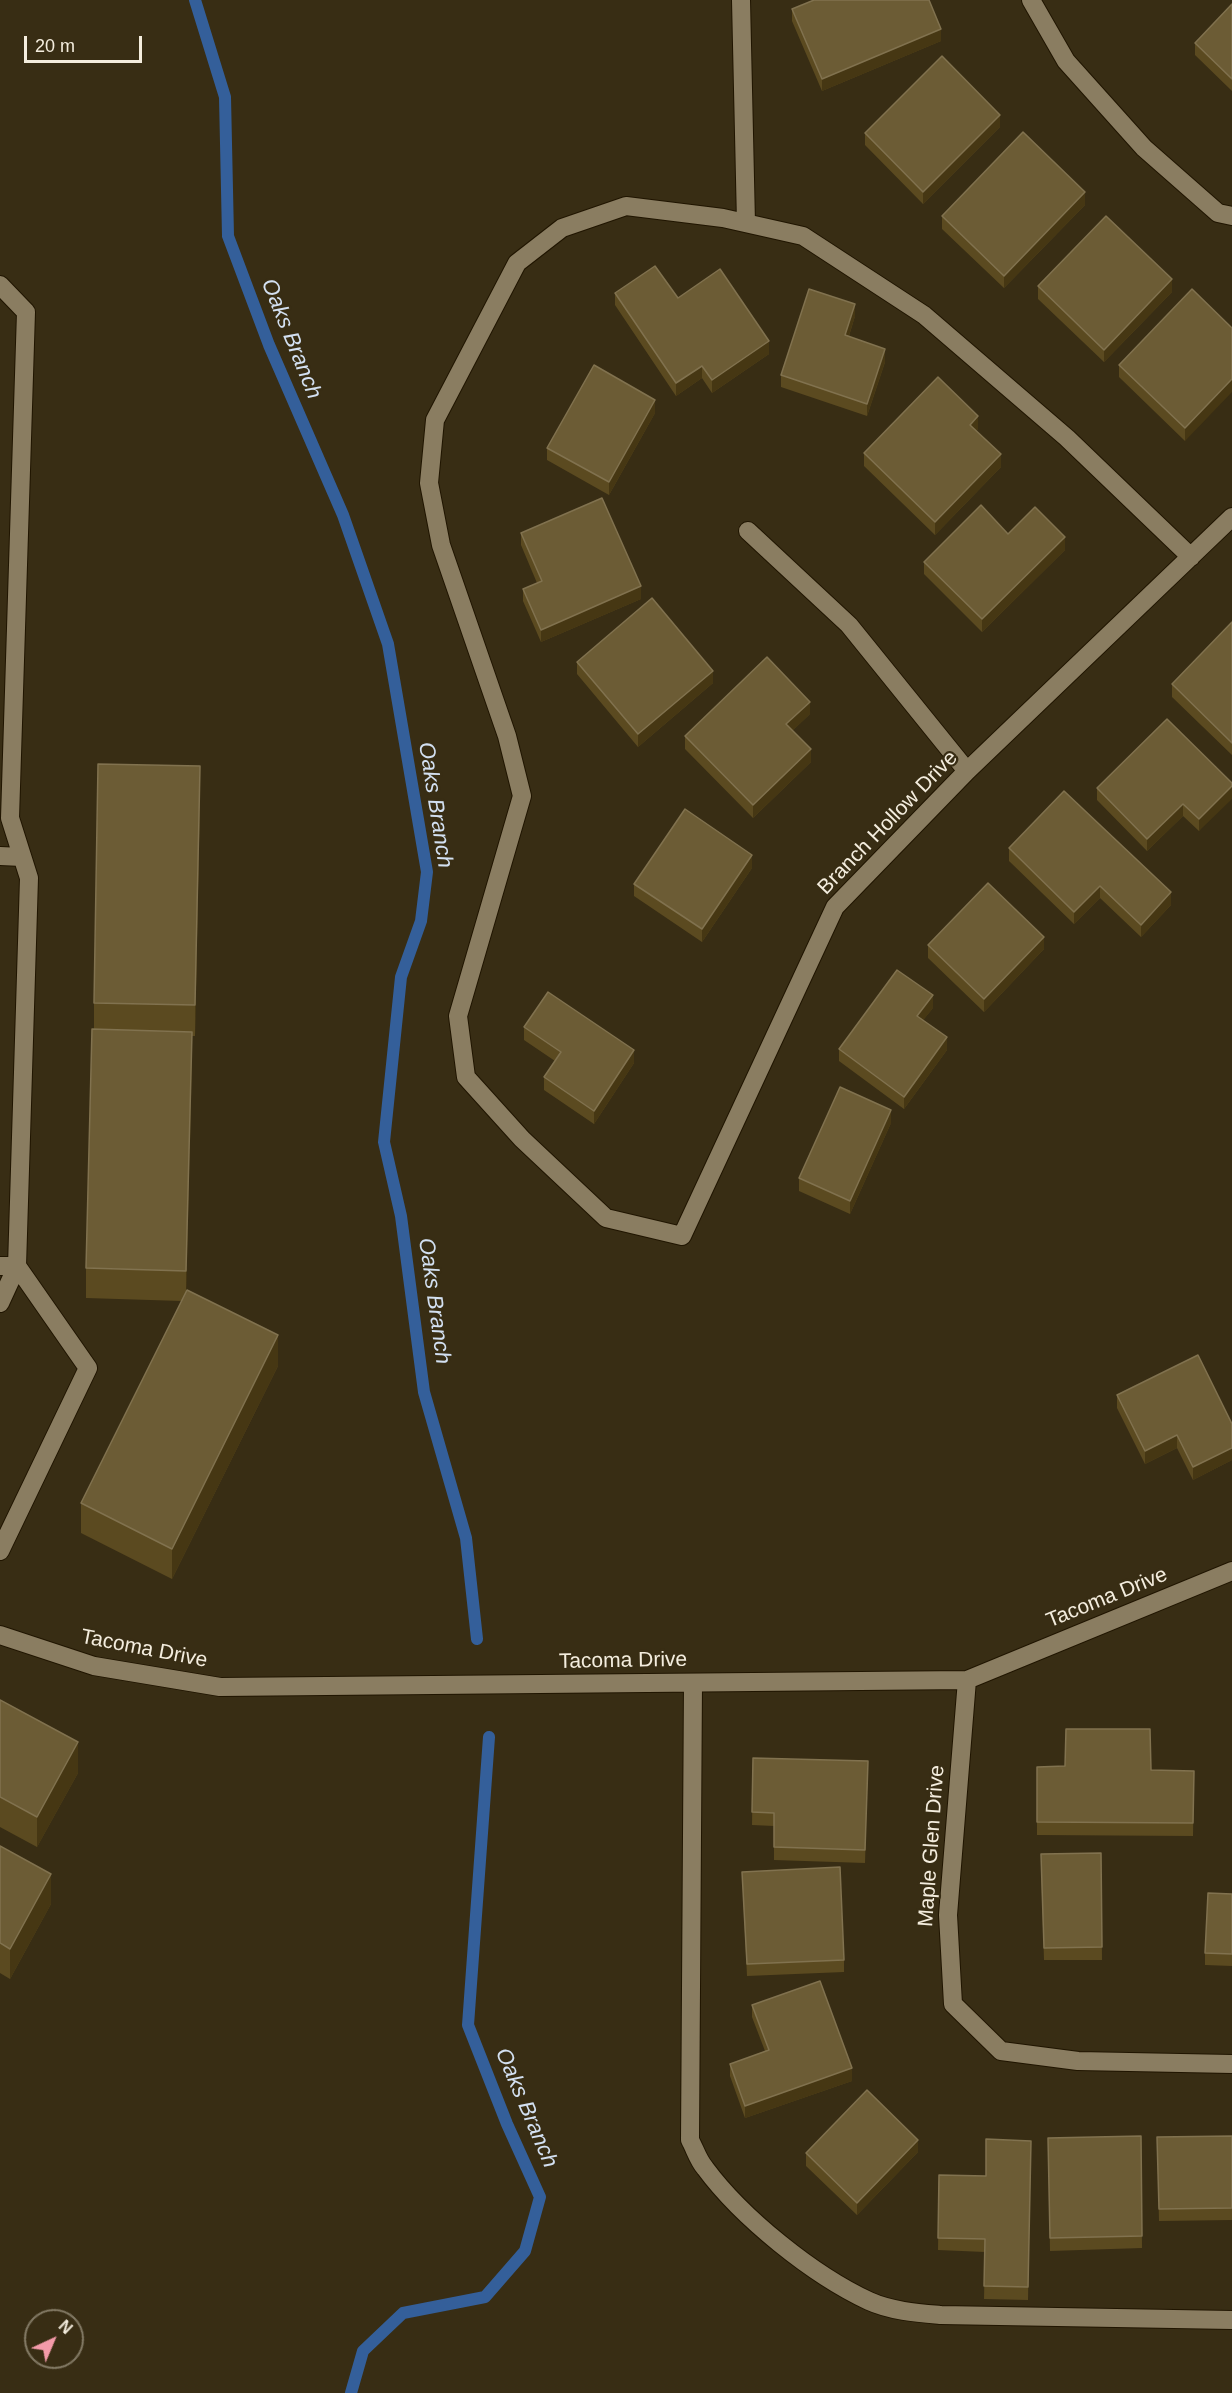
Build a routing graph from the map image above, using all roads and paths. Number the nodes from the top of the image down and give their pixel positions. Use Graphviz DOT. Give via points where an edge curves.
graph roads {
  1 [pos="741,0"];
  2 [pos="1031,0"];
  3 [pos="1232,216"];
  4 [pos="746,223"];
  5 [pos="0,285"];
  6 [pos="1232,517"];
  7 [pos="748,531"];
  8 [pos="1191,556"];
  9 [pos="967,771"];
  10 [pos="0,856"];
  11 [pos="22,857"];
  12 [pos="8,1266"];
  13 [pos="0,1303"];
  14 [pos="0,1551"];
  15 [pos="1232,1571"];
  16 [pos="0,1635"];
  17 [pos="967,1680"];
  18 [pos="693,1683"];
  19 [pos="1232,2064"];
  20 [pos="1232,2320"];
  1 -- 4 [label="street"];
  2 -- 3 [label="street" via="1066,61 1144,148 1218,213"];
  4 -- 8 [label="street" via="803,236 924,315 1067,438"];
  4 -- 9 [label="street, Branch Hollow Drive" via="626,206 562,228 517,263 435,420 429,483 441,545 507,736 522,795 458,1016 466,1077 522,1139 606,1218 682,1236 835,907"];
  5 -- 11 [label="street" via="26,312 10,818"];
  6 -- 8 [label="street, Branch Hollow Drive"];
  7 -- 9 [label="street" via="849,625"];
  8 -- 9 [label="street, Branch Hollow Drive"];
  10 -- 11 [label="street"];
  11 -- 12 [label="street" via="29,878"];
  12 -- 13 [label="street"];
  12 -- 14 [label="street" via="88,1368"];
  15 -- 17 [label="street, Tacoma Drive"];
  16 -- 18 [label="street, Tacoma Drive" via="94,1666 220,1687"];
  17 -- 18 [label="street, Tacoma Drive"];
  17 -- 19 [label="street, Maple Glen Drive" via="948,1915 953,2004 1001,2051 1078,2061"];
  18 -- 20 [label="street" via="690,2140 710,2174 772,2236 828,2278 870,2302 942,2315"];
}
